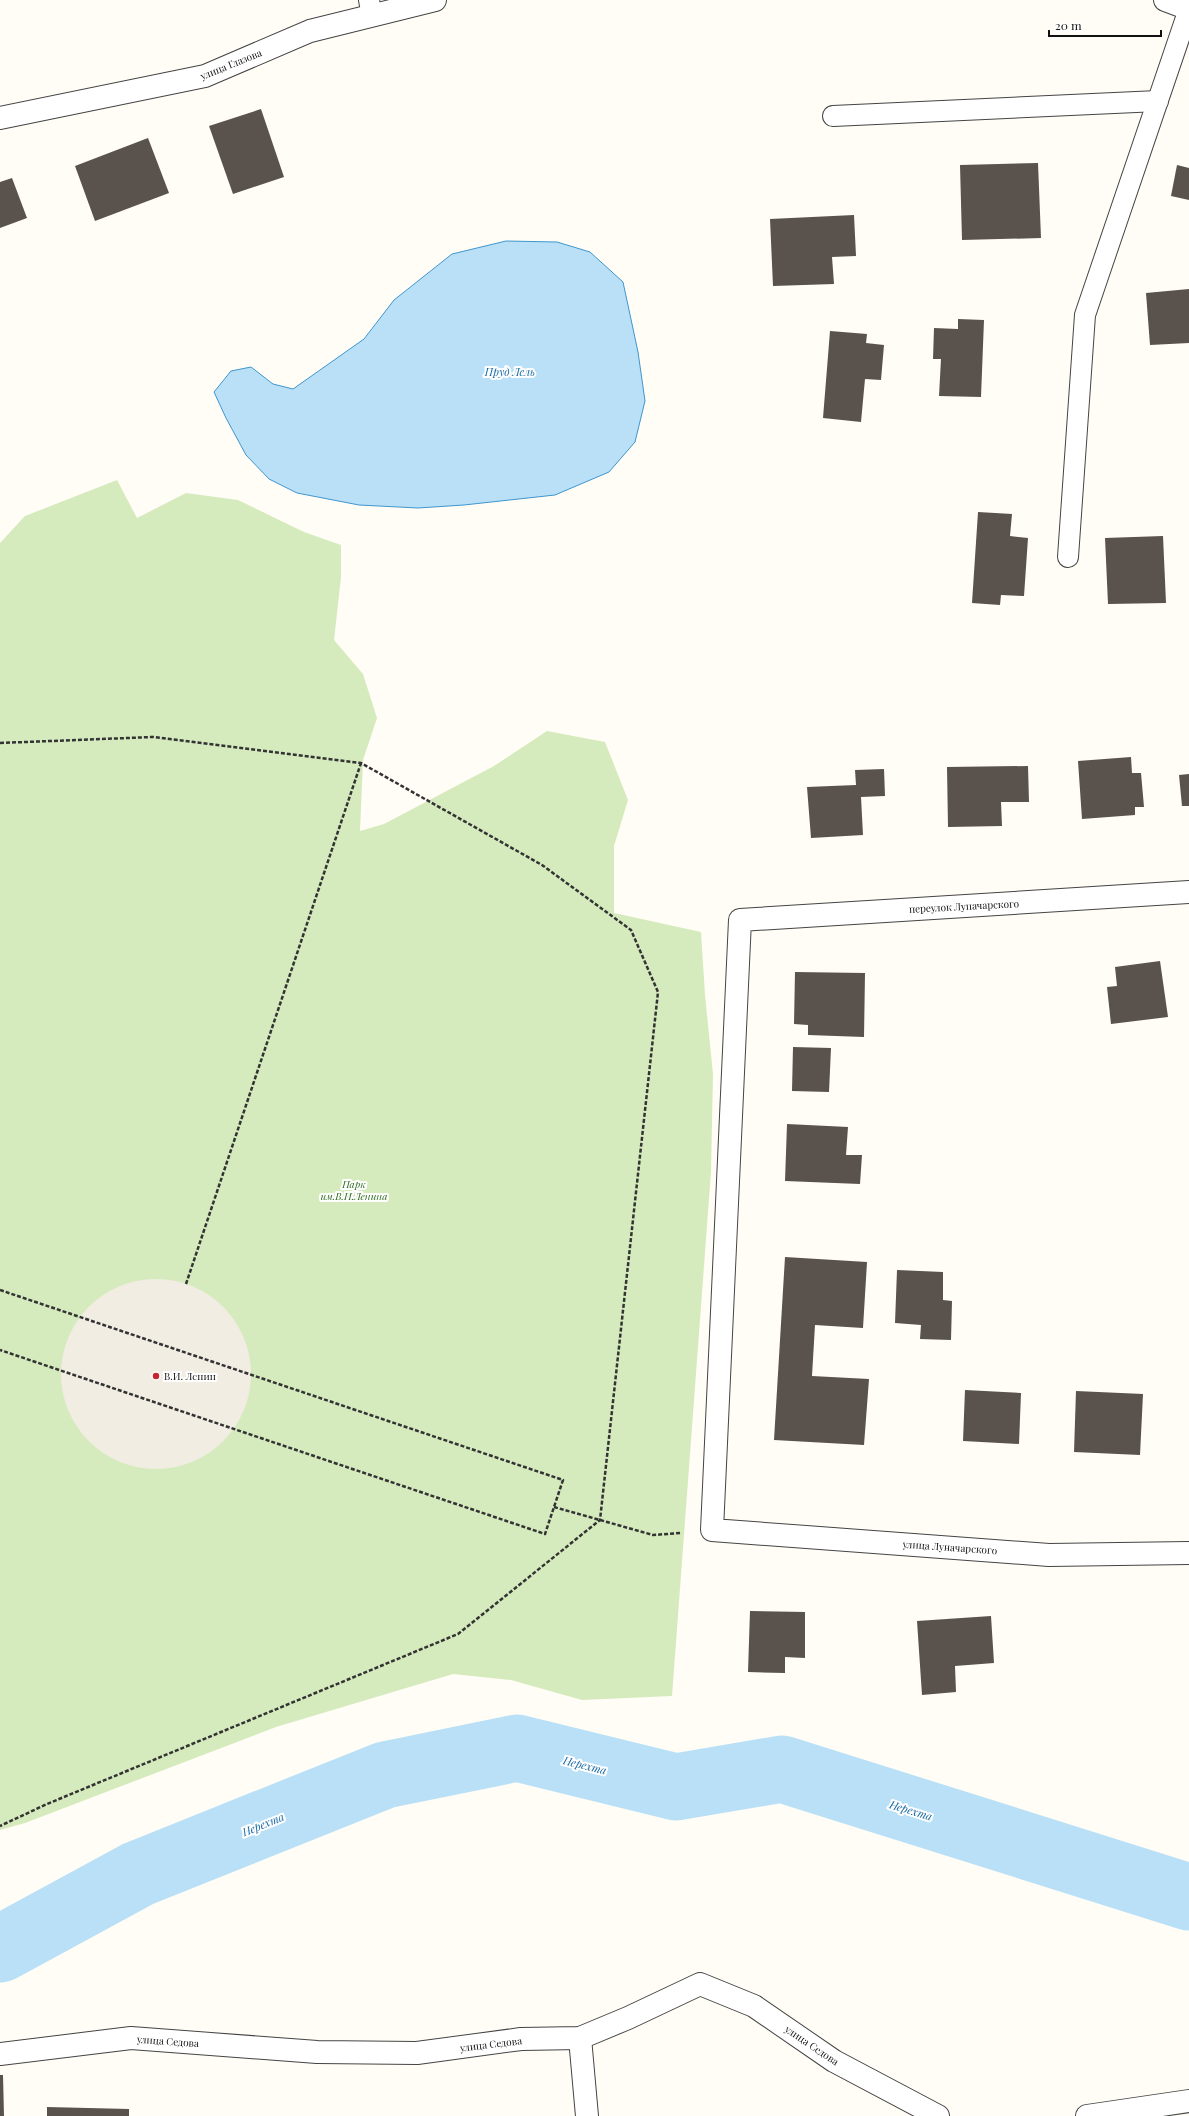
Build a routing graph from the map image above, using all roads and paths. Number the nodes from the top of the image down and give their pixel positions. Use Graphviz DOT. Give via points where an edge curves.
graph roads {
  1 [pos="435,0"];
  2 [pos="1165,0"];
  3 [pos="370,8"];
  4 [pos="1189,9"];
  5 [pos="1158,102"];
  6 [pos="832,116"];
  7 [pos="0,118"];
  8 [pos="1068,557"];
  9 [pos="0,743"];
  10 [pos="361,763"];
  11 [pos="1189,892"];
  12 [pos="186,1284"];
  13 [pos="0,1290"];
  14 [pos="0,1350"];
  15 [pos="554,1507"];
  16 [pos="600,1520"];
  17 [pos="712,1530"];
  18 [pos="653,1535"];
  19 [pos="1189,1553"];
  20 [pos="0,1826"];
  21 [pos="580,2038"];
  22 [pos="0,2054"];
  23 [pos="1189,2101"];
  24 [pos="587,2116"];
  25 [pos="938,2116"];
  26 [pos="1087,2116"];
  1 -- 3 [label="street, улица Глазова"];
  2 -- 4 [label="street"];
  3 -- 7 [label="street, улица Глазова" via="310,30 205,76"];
  4 -- 5 [label="lane"];
  5 -- 6 [label="lane"];
  5 -- 8 [label="lane" via="1085,315"];
  9 -- 10 [label="path" via="153,737"];
  10 -- 12 [label="path"];
  10 -- 16 [label="path" via="542,865 631,930 658,992"];
  11 -- 17 [label="street, переулок Луначарского" via="740,920"];
  13 -- 15 [label="path" via="563,1480"];
  14 -- 15 [label="path" via="545,1534"];
  15 -- 16 [label="path"];
  16 -- 18 [label="path"];
  16 -- 20 [label="path" via="458,1634 47,1804"];
  17 -- 19 [label="street, улица Луначарского" via="1049,1555"];
  21 -- 22 [label="street, улица Седова" via="520,2039 417,2053 317,2052 131,2038"];
  21 -- 24 [label="street"];
  21 -- 25 [label="street, улица Седова" via="700,1984 754,2006 834,2061"];
  23 -- 26 [label="street"];
}
